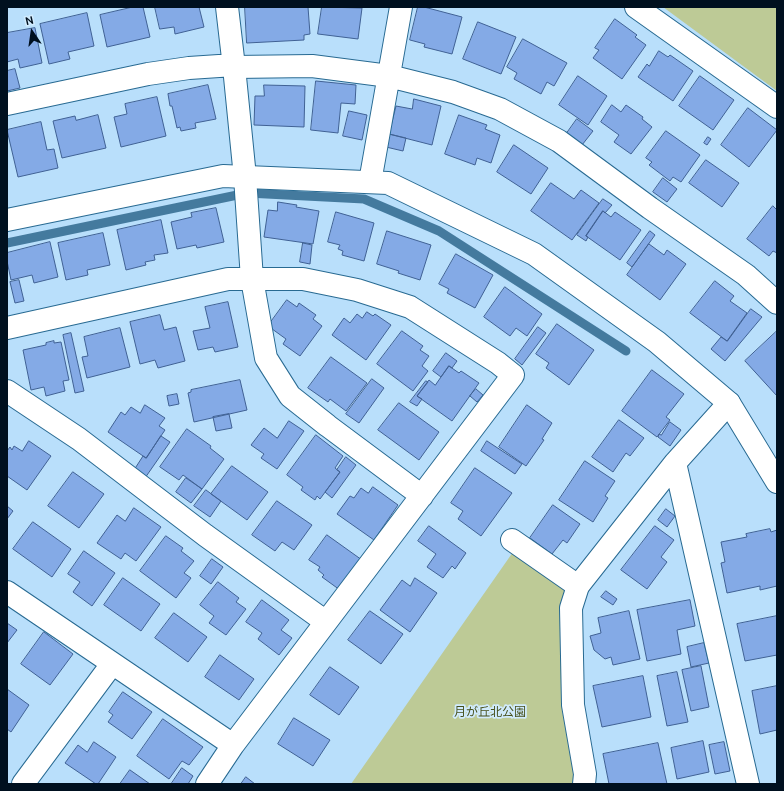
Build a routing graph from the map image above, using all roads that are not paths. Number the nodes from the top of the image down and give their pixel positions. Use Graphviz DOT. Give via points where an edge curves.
graph roads {
  1 [pos="226,7"];
  2 [pos="401,7"];
  3 [pos="636,7"];
  4 [pos="234,66"];
  5 [pos="389,76"];
  6 [pos="7,104"];
  7 [pos="777,107"];
  8 [pos="245,177"];
  9 [pos="370,182"];
  10 [pos="7,220"];
  11 [pos="252,279"];
  12 [pos="777,303"];
  13 [pos="7,328"];
  14 [pos="7,391"];
  15 [pos="729,403"];
  16 [pos="676,463"];
  17 [pos="777,482"];
  18 [pos="422,496"];
  19 [pos="512,540"];
  20 [pos="578,586"];
  21 [pos="7,592"];
  22 [pos="326,622"];
  23 [pos="112,664"];
  24 [pos="233,745"];
  25 [pos="23,784"];
  26 [pos="207,784"];
  27 [pos="584,784"];
  28 [pos="748,784"];
  1 -- 4 [label="street"];
  2 -- 5 [label="street"];
  3 -- 7 [label="street"];
  4 -- 5 [label="street" via="312,66"];
  4 -- 6 [label="street" via="189,68 148,74"];
  4 -- 8 [label="street"];
  5 -- 9 [label="street"];
  5 -- 12 [label="street" via="452,92 500,109 559,141 746,275"];
  8 -- 9 [label="street"];
  8 -- 10 [label="street" via="223,176"];
  8 -- 11 [label="street"];
  9 -- 15 [label="street" via="388,183 534,254 658,342"];
  11 -- 13 [label="street" via="228,279"];
  11 -- 18 [label="street" via="266,358 290,396"];
  11 -- 18 [label="street" via="303,279 357,290 410,307 513,375"];
  14 -- 22 [label="street" via="78,439"];
  15 -- 16 [label="street"];
  15 -- 17 [label="street"];
  16 -- 20 [label="street"];
  16 -- 28 [label="street"];
  18 -- 22 [label="street"];
  19 -- 20 [label="street"];
  20 -- 27 [label="street" via="571,608 573,705 585,774"];
  21 -- 23 [label="street"];
  22 -- 24 [label="street"];
  23 -- 24 [label="street"];
  23 -- 25 [label="street"];
  24 -- 26 [label="street"];
}
